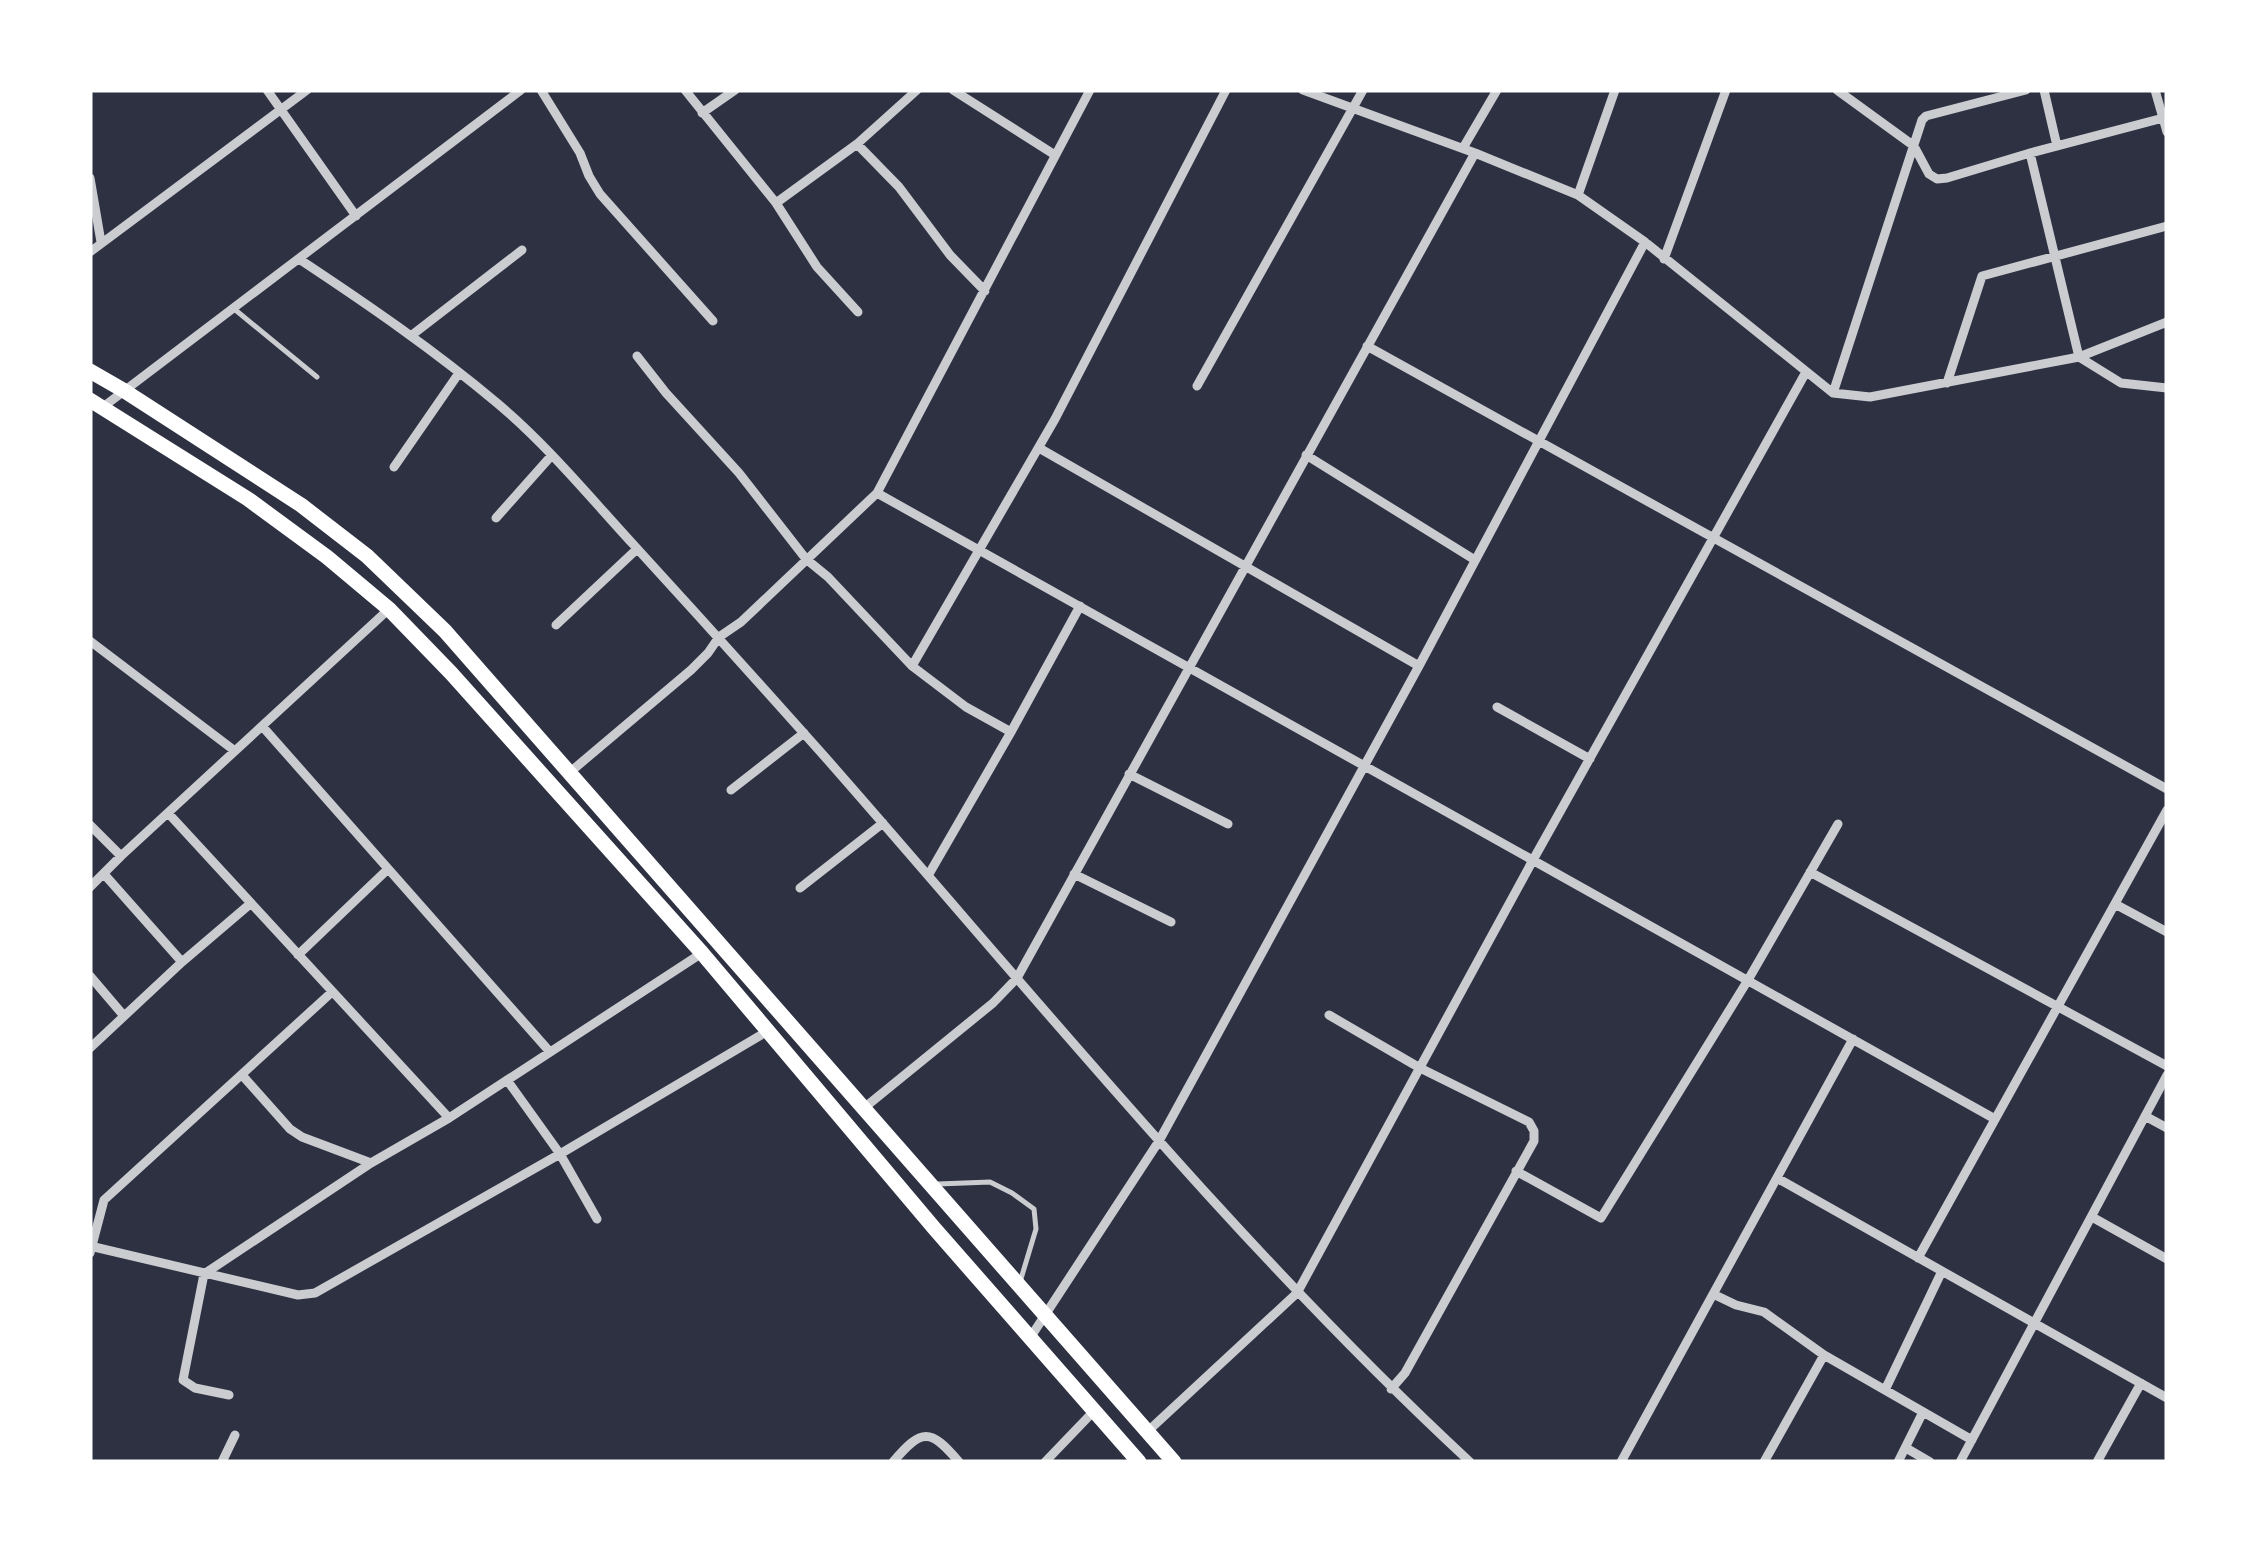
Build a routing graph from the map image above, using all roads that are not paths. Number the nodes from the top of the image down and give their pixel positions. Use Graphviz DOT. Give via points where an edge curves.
graph roads {
  1 [pos="267,90"];
  2 [pos="306,90"];
  3 [pos="520,90"];
  4 [pos="541,90"];
  5 [pos="686,90"];
  6 [pos="736,90"];
  7 [pos="918,90"];
  8 [pos="953,90"];
  9 [pos="1090,90"];
  10 [pos="1226,90"];
  11 [pos="1303,90"];
  12 [pos="1363,90"];
  13 [pos="1497,90"];
  14 [pos="1615,90"];
  15 [pos="1726,90"];
  16 [pos="1836,90"];
  17 [pos="2026,90"];
  18 [pos="2044,90"];
  19 [pos="2155,90"];
  20 [pos="1352,108"];
  21 [pos="282,109"];
  22 [pos="702,113"];
  23 [pos="2165,118"];
  24 [pos="2167,132"];
  25 [pos="857,144"];
  26 [pos="1914,146"];
  27 [pos="2057,146"];
  28 [pos="1463,148"];
  29 [pos="1474,152"];
  30 [pos="2030,153"];
  31 [pos="1055,155"];
  32 [pos="90,178"];
  33 [pos="1578,195"];
  34 [pos="776,203"];
  35 [pos="356,216"];
  36 [pos="2167,226"];
  37 [pos="101,242"];
  38 [pos="1645,242"];
  39 [pos="522,250"];
  40 [pos="90,252"];
  41 [pos="2055,256"];
  42 [pos="298,259"];
  43 [pos="1664,259"];
  44 [pos="984,291"];
  45 [pos="234,308"];
  46 [pos="858,312"];
  47 [pos="713,320"];
  48 [pos="2167,322"];
  49 [pos="412,335"];
  50 [pos="1367,346"];
  51 [pos="637,356"];
  52 [pos="2079,357"];
  53 [pos="90,371"];
  54 [pos="1806,372"];
  55 [pos="459,373"];
  56 [pos="316,376"];
  57 [pos="1947,382"];
  58 [pos="1197,386"];
  59 [pos="2167,388"];
  60 [pos="124,390"];
  61 [pos="1833,393"];
  62 [pos="96,403"];
  63 [pos="1539,441"];
  64 [pos="1039,448"];
  65 [pos="552,455"];
  66 [pos="1306,455"];
  67 [pos="394,467"];
  68 [pos="878,493"];
  69 [pos="496,518"];
  70 [pos="1714,538"];
  71 [pos="637,548"];
  72 [pos="981,551"];
  73 [pos="806,559"];
  74 [pos="1475,560"];
  75 [pos="1245,566"];
  76 [pos="1080,606"];
  77 [pos="389,609"];
  78 [pos="556,625"];
  79 [pos="719,636"];
  80 [pos="90,641"];
  81 [pos="912,666"];
  82 [pos="1419,666"];
  83 [pos="1188,667"];
  84 [pos="1497,707"];
  85 [pos="262,726"];
  86 [pos="1011,732"];
  87 [pos="804,733"];
  88 [pos="235,751"];
  89 [pos="1590,759"];
  90 [pos="1364,766"];
  91 [pos="569,773"];
  92 [pos="1129,774"];
  93 [pos="2167,789"];
  94 [pos="731,790"];
  95 [pos="2167,810"];
  96 [pos="168,813"];
  97 [pos="883,823"];
  98 [pos="90,824"];
  99 [pos="1228,824"];
  100 [pos="1838,824"];
  101 [pos="120,856"];
  102 [pos="1533,860"];
  103 [pos="388,869"];
  104 [pos="1810,872"];
  105 [pos="104,874"];
  106 [pos="929,874"];
  107 [pos="1074,874"];
  108 [pos="90,887"];
  109 [pos="800,888"];
  110 [pos="250,904"];
  111 [pos="2115,904"];
  112 [pos="1171,922"];
  113 [pos="2167,932"];
  114 [pos="702,953"];
  115 [pos="298,955"];
  116 [pos="182,962"];
  117 [pos="90,976"];
  118 [pos="1017,978"];
  119 [pos="1748,980"];
  120 [pos="332,992"];
  121 [pos="2058,1007"];
  122 [pos="1329,1015"];
  123 [pos="124,1016"];
  124 [pos="766,1032"];
  125 [pos="1853,1039"];
  126 [pos="90,1048"];
  127 [pos="550,1052"];
  128 [pos="2167,1066"];
  129 [pos="1420,1068"];
  130 [pos="242,1074"];
  131 [pos="2167,1075"];
  132 [pos="507,1080"];
  133 [pos="864,1108"];
  134 [pos="2145,1116"];
  135 [pos="449,1118"];
  136 [pos="1996,1119"];
  137 [pos="2167,1128"];
  138 [pos="1159,1141"];
  139 [pos="560,1154"];
  140 [pos="371,1163"];
  141 [pos="1516,1171"];
  142 [pos="1776,1178"];
  143 [pos="930,1184"];
  144 [pos="2092,1217"];
  145 [pos="597,1219"];
  146 [pos="90,1248"];
  147 [pos="1918,1258"];
  148 [pos="2167,1259"];
  149 [pos="1942,1271"];
  150 [pos="204,1274"];
  151 [pos="1018,1286"];
  152 [pos="1297,1292"];
  153 [pos="1713,1294"];
  154 [pos="1045,1317"];
  155 [pos="2035,1324"];
  156 [pos="1030,1338"];
  157 [pos="1824,1355"];
  158 [pos="2141,1383"];
  159 [pos="1391,1389"];
  160 [pos="1884,1390"];
  161 [pos="228,1394"];
  162 [pos="2167,1398"];
  163 [pos="1093,1412"];
  164 [pos="1923,1412"];
  165 [pos="1147,1432"];
  166 [pos="235,1435"];
  167 [pos="1972,1440"];
  168 [pos="1906,1448"];
  169 [pos="222,1462"];
  170 [pos="892,1462"];
  171 [pos="958,1462"];
  172 [pos="1046,1462"];
  173 [pos="1138,1462"];
  174 [pos="1174,1462"];
  175 [pos="1470,1462"];
  176 [pos="1621,1462"];
  177 [pos="1764,1462"];
  178 [pos="1898,1462"];
  179 [pos="1930,1462"];
  180 [pos="1960,1462"];
  181 [pos="2097,1462"];
  1 -- 21 [label="street"];
  2 -- 21 [label="street"];
  3 -- 35 [label="street"];
  4 -- 47 [label="street" via="600,194"];
  5 -- 22 [label="street"];
  6 -- 22 [label="street"];
  7 -- 25 [label="street"];
  8 -- 31 [label="street"];
  9 -- 31 [label="street"];
  10 -- 64 [label="street"];
  11 -- 20 [label="street"];
  12 -- 20 [label="street"];
  13 -- 28 [label="street"];
  14 -- 33 [label="street"];
  15 -- 43 [label="street"];
  16 -- 26 [label="street"];
  17 -- 26 [label="street" via="1926,116"];
  18 -- 27 [label="street"];
  19 -- 23 [label="street"];
  20 -- 28 [label="street"];
  20 -- 58 [label="street"];
  21 -- 35 [label="street"];
  21 -- 37 [label="street"];
  22 -- 34 [label="street"];
  23 -- 24 [label="street"];
  23 -- 27 [label="street"];
  25 -- 34 [label="street"];
  25 -- 44 [label="street"];
  26 -- 30 [label="street" via="1937,179"];
  26 -- 61 [label="street"];
  27 -- 30 [label="street"];
  28 -- 29 [label="street"];
  29 -- 33 [label="street"];
  29 -- 50 [label="street"];
  30 -- 41 [label="street"];
  31 -- 44 [label="street"];
  32 -- 37 [label="street"];
  33 -- 38 [label="street"];
  34 -- 46 [label="street" via="817,266"];
  35 -- 42 [label="street"];
  36 -- 41 [label="street"];
  37 -- 40 [label="street"];
  38 -- 43 [label="street"];
  38 -- 63 [label="street"];
  39 -- 49 [label="street"];
  41 -- 52 [label="street"];
  41 -- 57 [label="street" via="1982,276"];
  42 -- 45 [label="street"];
  42 -- 49 [label="street"];
  43 -- 54 [label="street"];
  44 -- 68 [label="street"];
  45 -- 56 [label="lane"];
  45 -- 60 [label="street"];
  48 -- 52 [label="street"];
  49 -- 55 [label="street"];
  50 -- 63 [label="street"];
  50 -- 66 [label="street"];
  51 -- 73 [label="street"];
  52 -- 57 [label="street"];
  52 -- 59 [label="street" via="2121,383"];
  53 -- 60 [label="main road"];
  54 -- 61 [label="street"];
  54 -- 70 [label="street"];
  55 -- 65 [label="street"];
  55 -- 67 [label="street"];
  57 -- 61 [label="street" via="1870,398"];
  60 -- 62 [label="street"];
  60 -- 91 [label="main road" via="367,556 444,631"];
  62 -- 77 [label="main road" via="248,500"];
  63 -- 70 [label="street"];
  63 -- 74 [label="street"];
  64 -- 72 [label="street"];
  64 -- 75 [label="street"];
  65 -- 69 [label="street"];
  65 -- 71 [label="street"];
  66 -- 74 [label="street"];
  66 -- 75 [label="street"];
  68 -- 72 [label="street"];
  68 -- 73 [label="street"];
  70 -- 89 [label="street"];
  70 -- 93 [label="street"];
  71 -- 78 [label="street"];
  71 -- 79 [label="street"];
  72 -- 76 [label="street"];
  72 -- 81 [label="street"];
  73 -- 79 [label="street"];
  73 -- 81 [label="street"];
  74 -- 82 [label="street"];
  75 -- 82 [label="street"];
  75 -- 83 [label="street"];
  76 -- 83 [label="street"];
  76 -- 86 [label="street"];
  77 -- 85 [label="street"];
  77 -- 114 [label="main road"];
  79 -- 87 [label="street"];
  79 -- 91 [label="street" via="691,670"];
  80 -- 88 [label="street"];
  81 -- 86 [label="street"];
  82 -- 90 [label="street"];
  83 -- 90 [label="street"];
  83 -- 92 [label="street"];
  84 -- 89 [label="street"];
  85 -- 88 [label="street"];
  85 -- 103 [label="street"];
  86 -- 106 [label="street"];
  87 -- 94 [label="street"];
  87 -- 97 [label="street"];
  88 -- 96 [label="street"];
  89 -- 102 [label="street"];
  90 -- 102 [label="street"];
  90 -- 138 [label="street"];
  91 -- 133 [label="main road"];
  92 -- 99 [label="street"];
  92 -- 107 [label="street"];
  95 -- 111 [label="street"];
  96 -- 101 [label="street"];
  96 -- 110 [label="street"];
  97 -- 106 [label="street"];
  97 -- 109 [label="street"];
  98 -- 101 [label="street"];
  100 -- 104 [label="street"];
  101 -- 105 [label="street"];
  102 -- 119 [label="street"];
  102 -- 129 [label="street"];
  103 -- 115 [label="street"];
  103 -- 127 [label="street"];
  104 -- 119 [label="street"];
  104 -- 121 [label="street"];
  105 -- 108 [label="street"];
  105 -- 116 [label="street"];
  106 -- 118 [label="street"];
  107 -- 112 [label="street"];
  107 -- 118 [label="street"];
  110 -- 115 [label="street"];
  110 -- 116 [label="street"];
  111 -- 113 [label="street"];
  111 -- 121 [label="street"];
  114 -- 124 [label="main road"];
  114 -- 127 [label="street"];
  115 -- 120 [label="street"];
  116 -- 123 [label="street"];
  117 -- 123 [label="street"];
  118 -- 133 [label="street"];
  118 -- 138 [label="street"];
  119 -- 125 [label="street"];
  119 -- 141 [label="street" via="1601,1218"];
  120 -- 130 [label="street"];
  120 -- 135 [label="street"];
  121 -- 128 [label="street"];
  121 -- 136 [label="street"];
  122 -- 129 [label="street"];
  123 -- 126 [label="street"];
  124 -- 139 [label="street"];
  124 -- 156 [label="main road"];
  125 -- 136 [label="street"];
  125 -- 142 [label="street"];
  127 -- 132 [label="street"];
  129 -- 141 [label="street" via="1529,1122 1534,1141"];
  129 -- 152 [label="street"];
  130 -- 140 [label="street" via="290,1129"];
  130 -- 146 [label="street" via="104,1200"];
  131 -- 134 [label="street"];
  132 -- 135 [label="street"];
  132 -- 139 [label="street"];
  133 -- 143 [label="main road"];
  134 -- 137 [label="street"];
  134 -- 144 [label="street"];
  135 -- 140 [label="street"];
  136 -- 147 [label="street"];
  138 -- 152 [label="street"];
  138 -- 154 [label="street"];
  139 -- 145 [label="street"];
  139 -- 150 [label="street" via="315,1293"];
  140 -- 150 [label="street"];
  141 -- 159 [label="street"];
  142 -- 147 [label="street"];
  142 -- 153 [label="street"];
  143 -- 151 [label="main road"];
  143 -- 151 [label="lane" via="990,1182 1034,1210 1036,1229"];
  144 -- 148 [label="street"];
  144 -- 155 [label="street"];
  146 -- 150 [label="street"];
  147 -- 149 [label="street"];
  149 -- 155 [label="street"];
  149 -- 160 [label="street"];
  150 -- 161 [label="street" via="183,1380"];
  151 -- 154 [label="main road"];
  152 -- 159 [label="street"];
  152 -- 165 [label="street"];
  153 -- 157 [label="street" via="1764,1312"];
  153 -- 176 [label="street"];
  154 -- 156 [label="street"];
  154 -- 165 [label="main road"];
  155 -- 158 [label="street"];
  155 -- 167 [label="street"];
  156 -- 163 [label="main road"];
  157 -- 160 [label="street"];
  157 -- 177 [label="street"];
  158 -- 162 [label="street"];
  158 -- 181 [label="street"];
  159 -- 175 [label="street"];
  160 -- 164 [label="street"];
  163 -- 172 [label="street"];
  163 -- 173 [label="main road"];
  164 -- 167 [label="street"];
  164 -- 168 [label="street"];
  165 -- 174 [label="main road"];
  166 -- 169 [label="street"];
  167 -- 180 [label="street"];
  168 -- 178 [label="street"];
  168 -- 179 [label="street"];
  170 -- 171 [label="street" via="924,1436 940,1441"];
}
